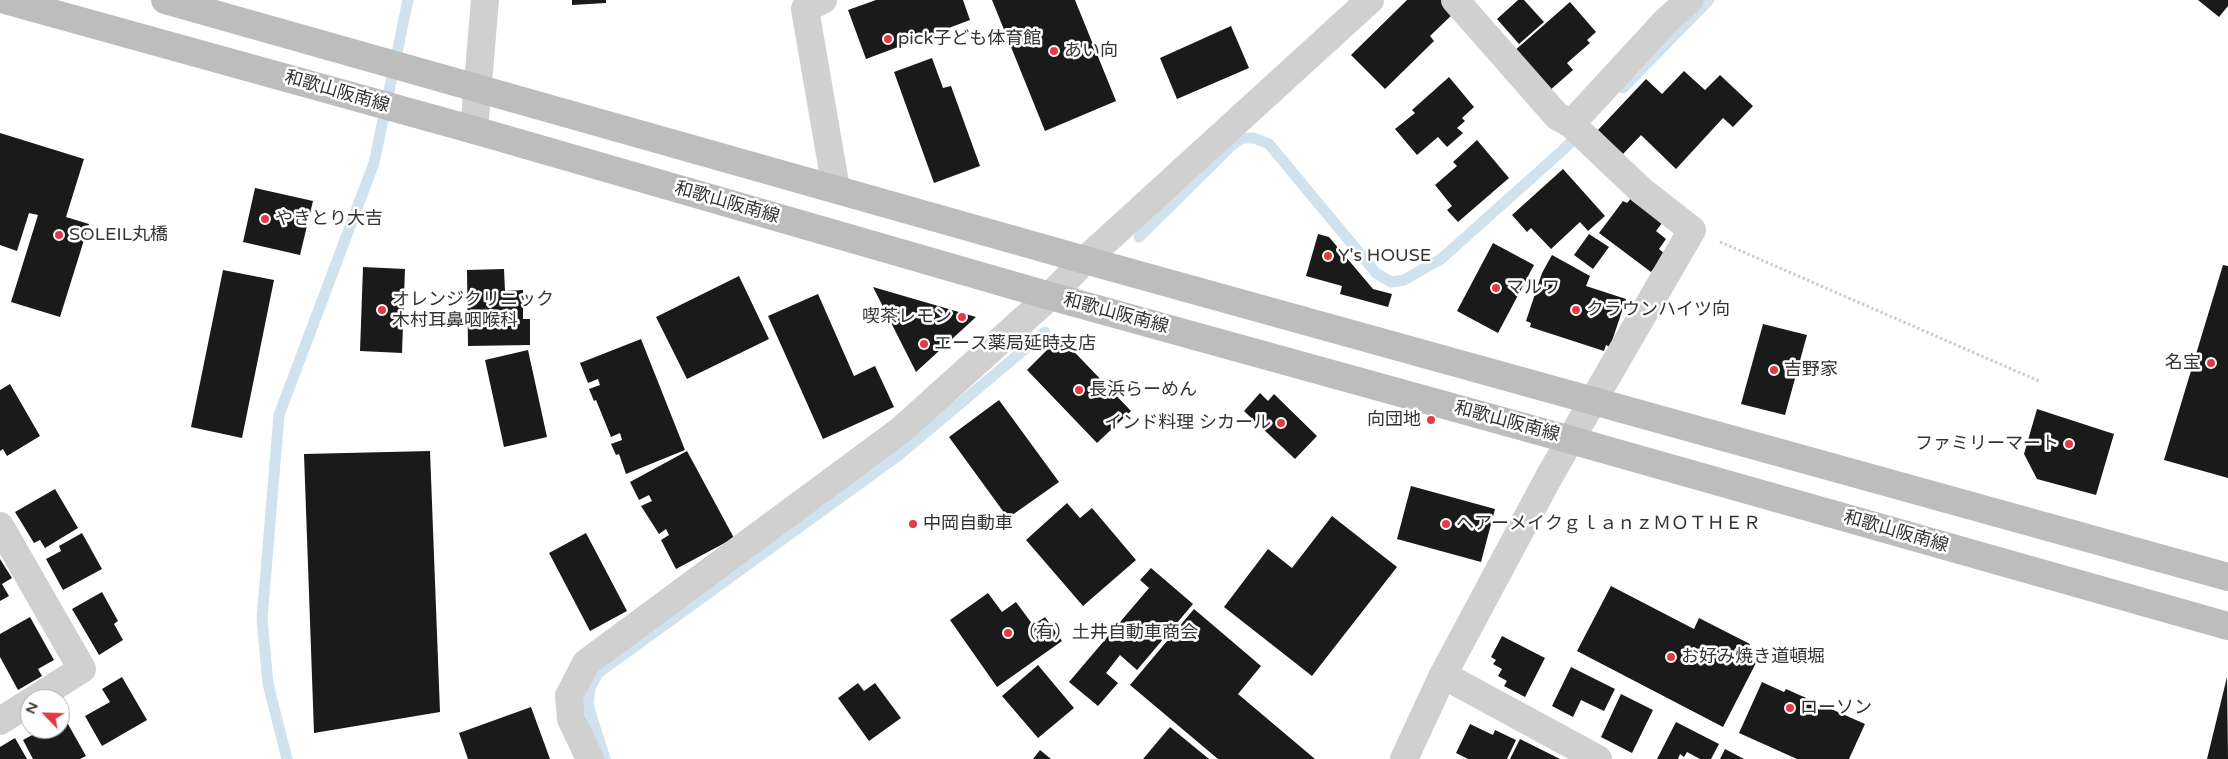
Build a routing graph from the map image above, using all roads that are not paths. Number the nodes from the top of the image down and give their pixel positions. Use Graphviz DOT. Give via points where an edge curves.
graph roads {
  1 [pos="5,0"];
  2 [pos="164,0"];
  3 [pos="485,0"];
  4 [pos="823,0"];
  5 [pos="1370,0"];
  6 [pos="1455,0"];
  7 [pos="1689,0"];
  8 [pos="478,88"];
  9 [pos="474,130"];
  10 [pos="1577,130"];
  11 [pos="836,189"];
  12 [pos="1085,260"];
  13 [pos="1050,296"];
  14 [pos="1594,400"];
  15 [pos="1571,440"];
  16 [pos="0,526"];
  17 [pos="2228,577"];
  18 [pos="2228,626"];
  19 [pos="1443,675"];
  20 [pos="51,689"];
  21 [pos="20,708"];
  22 [pos="0,721"];
  23 [pos="590,759"];
  24 [pos="1404,759"];
  25 [pos="1598,759"];
  1 -- 9 [label="main road, 和歌山阪南線"];
  2 -- 8 [label="main road"];
  3 -- 8 [label="street"];
  4 -- 11 [label="street" via="805,9"];
  5 -- 12 [label="street"];
  6 -- 10 [label="street" via="1557,116"];
  7 -- 10 [label="street" via="1666,21"];
  8 -- 9 [label="street"];
  8 -- 11 [label="main road"];
  9 -- 13 [label="main road, 和歌山阪南線"];
  10 -- 14 [label="street" via="1642,191 1692,230"];
  11 -- 12 [label="main road"];
  12 -- 13 [label="street"];
  12 -- 14 [label="main road"];
  13 -- 15 [label="main road, 和歌山阪南線"];
  13 -- 23 [label="street" via="901,430 586,663 569,696 571,719"];
  14 -- 15 [label="street"];
  14 -- 17 [label="main road"];
  15 -- 18 [label="main road, 和歌山阪南線"];
  15 -- 19 [label="street"];
  16 -- 20 [label="street" via="82,670"];
  19 -- 24 [label="street"];
  19 -- 25 [label="street"];
  21 -- 22 [label="street"];
}
